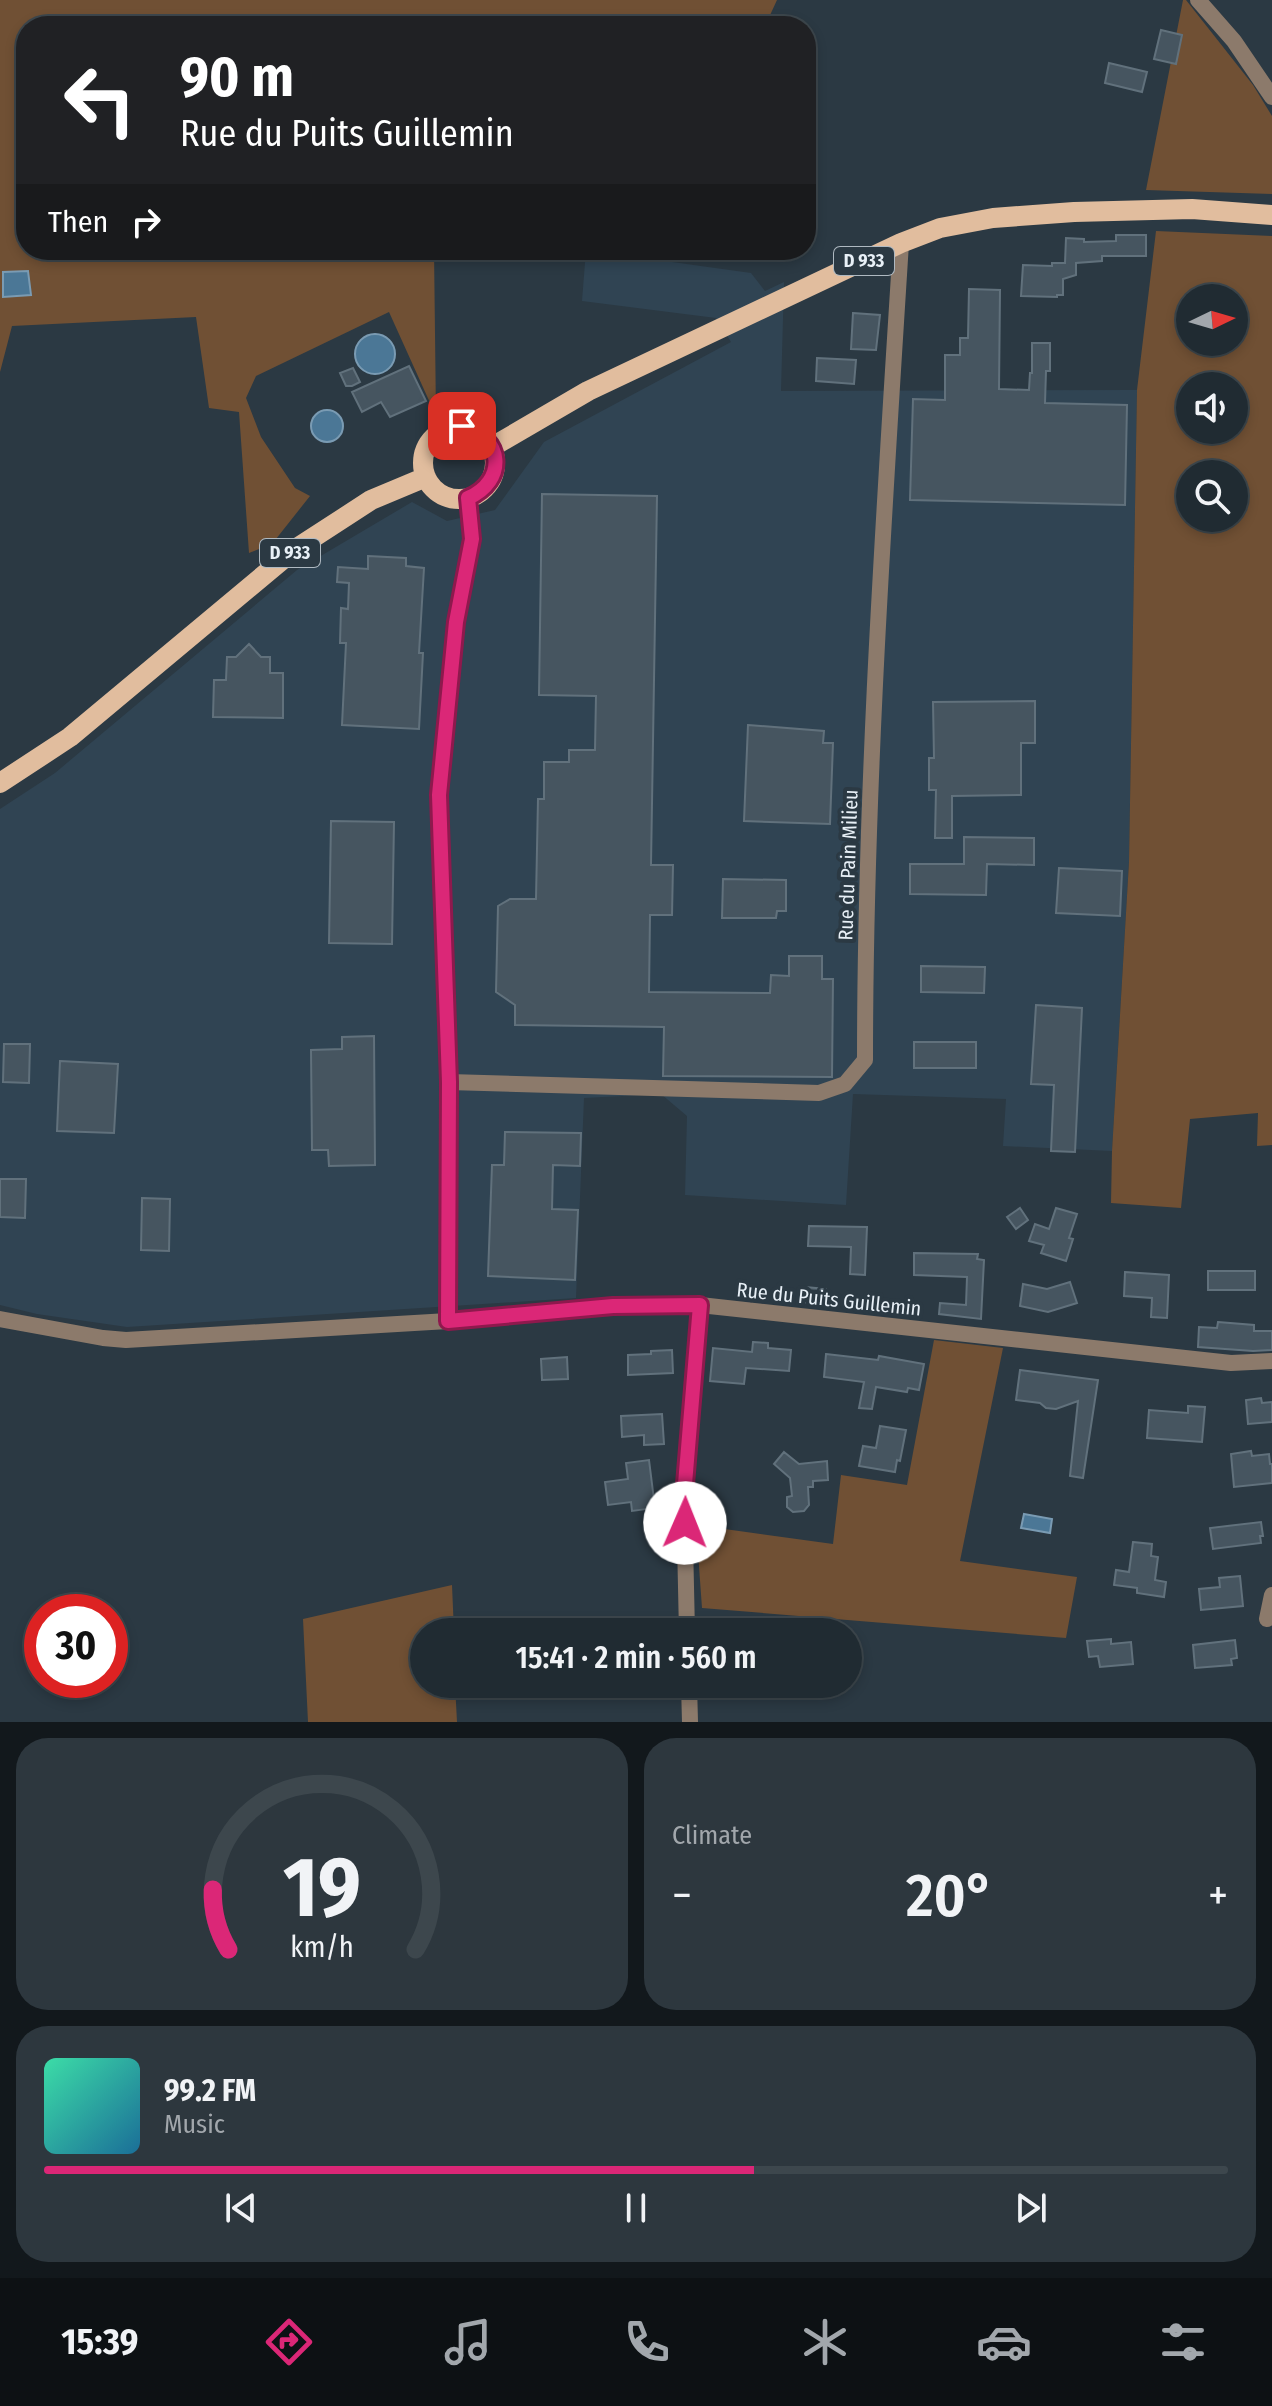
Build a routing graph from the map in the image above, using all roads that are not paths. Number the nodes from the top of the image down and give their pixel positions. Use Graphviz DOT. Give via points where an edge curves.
graph roads {
  1 [pos="1198,0"];
  2 [pos="1272,97"];
  3 [pos="1272,215"];
  4 [pos="901,243"];
  5 [pos="492,447"];
  6 [pos="426,477"];
  7 [pos="468,498"];
  8 [pos="0,783"];
  9 [pos="449,1082"];
  10 [pos="700,1305"];
  11 [pos="0,1319"];
  12 [pos="448,1321"];
  13 [pos="1272,1361"];
  14 [pos="1272,1595"];
  15 [pos="687,1618"];
  16 [pos="1267,1619"];
  17 [pos="689,1698"];
  18 [pos="690,1722"];
  1 -- 2 [label="street"];
  3 -- 4 [label="main road, D 933" via="1192,209 993,218 940,228"];
  4 -- 5 [label="main road, D 933" via="588,391"];
  4 -- 9 [label="street, Rue du Pain Milieu" via="877,634 865,1060 845,1084 819,1093"];
  5 -- 6 [label="main road" via="474,429 449,427 429,442"];
  5 -- 7 [label="main road" via="496,461 489,485"];
  6 -- 7 [label="main road" via="443,495"];
  6 -- 8 [label="main road, D 933" via="371,500 294,550 70,737"];
  7 -- 9 [label="street" via="472,539 456,622 439,795"];
  9 -- 12 [label="street"];
  10 -- 12 [label="street, Rue du Puits Guillemin" via="613,1306"];
  10 -- 13 [label="street, Rue du Puits Guillemin" via="1231,1363"];
  10 -- 15 [label="street" via="684,1496"];
  11 -- 12 [label="street, Rue du Puits Guillemin" via="126,1340"];
  14 -- 16 [label="street"];
  17 -- 18 [label="street"];
}
